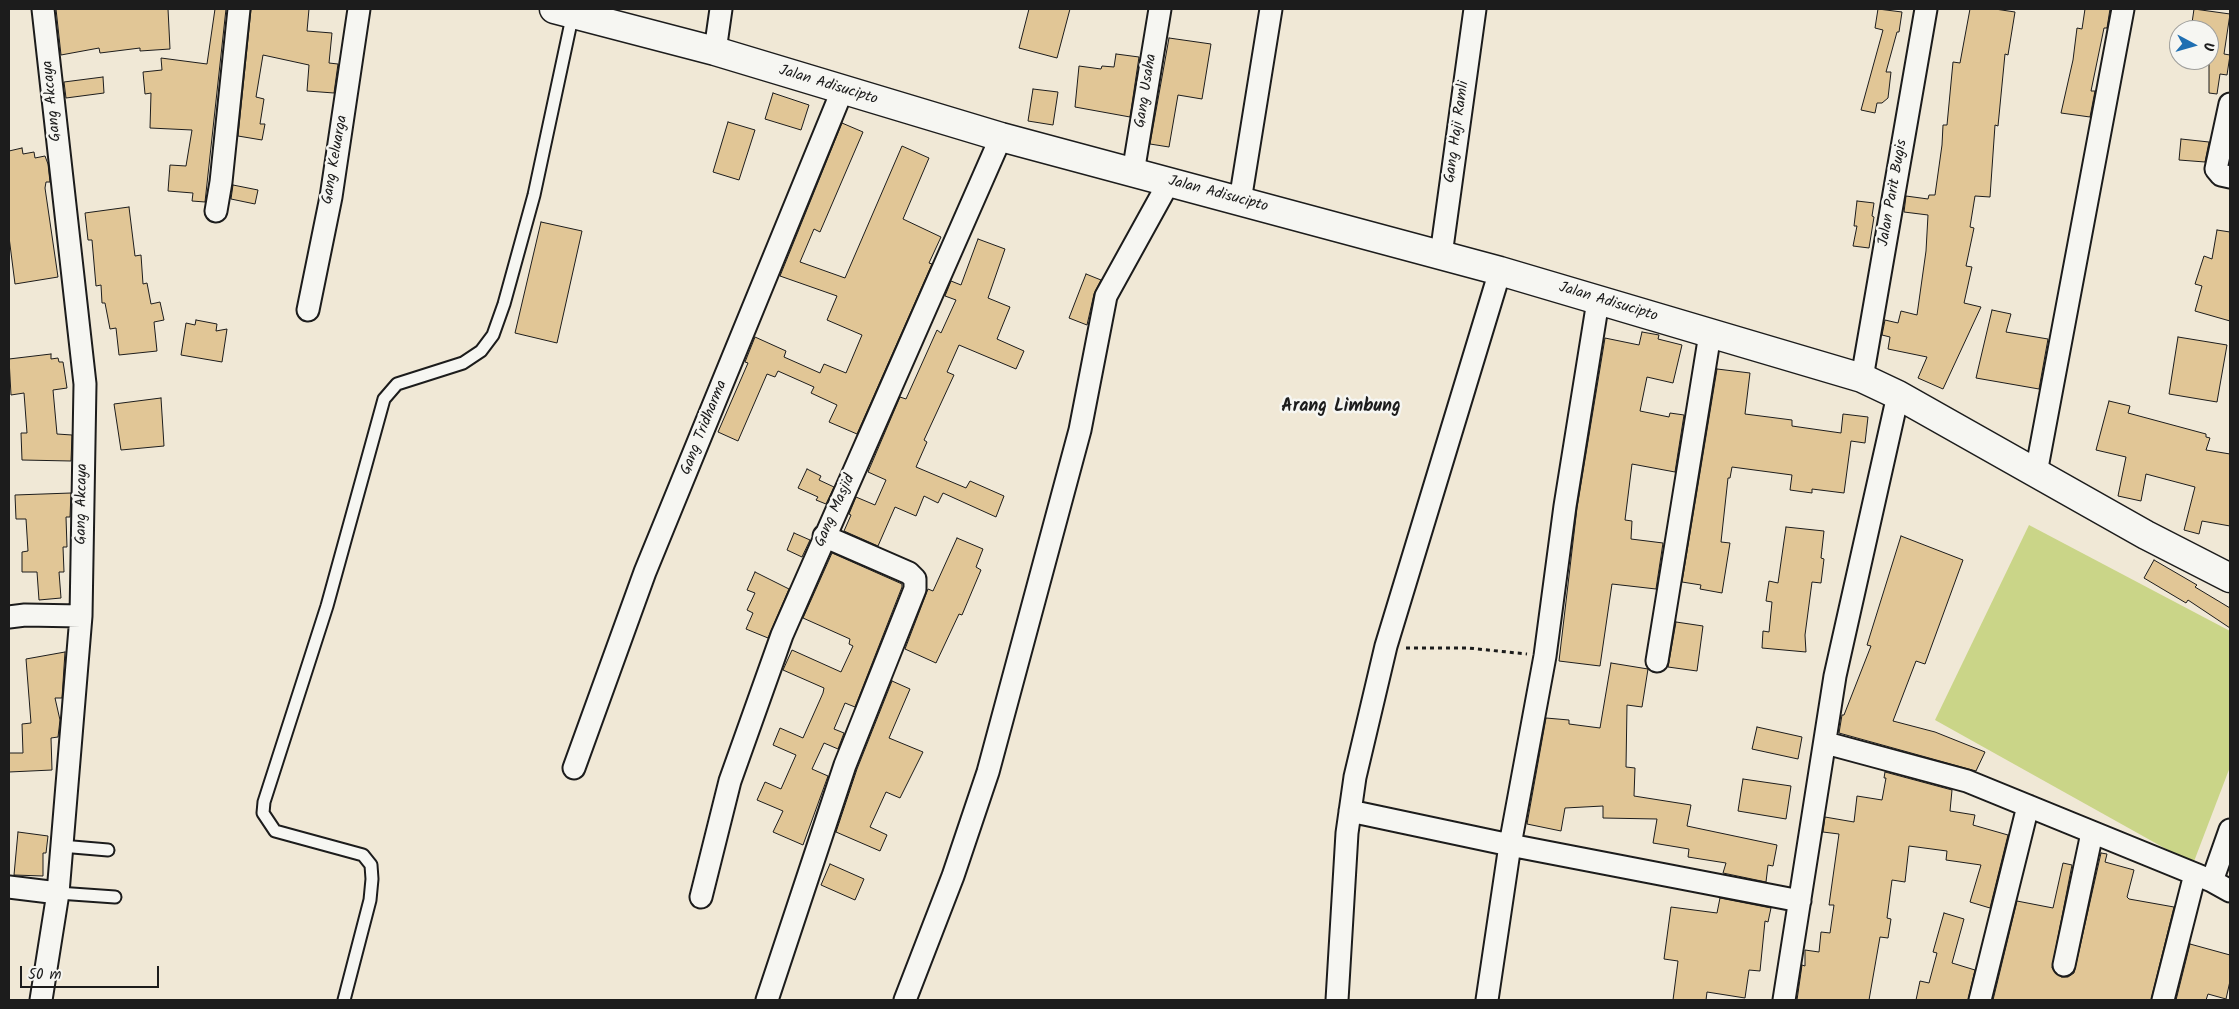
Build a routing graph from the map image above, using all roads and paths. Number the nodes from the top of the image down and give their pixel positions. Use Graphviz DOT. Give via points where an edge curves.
graph roads {
  1 [pos="43,9"];
  2 [pos="239,9"];
  3 [pos="360,9"];
  4 [pos="721,9"];
  5 [pos="1160,9"];
  6 [pos="1271,9"];
  7 [pos="1475,9"];
  8 [pos="1926,9"];
  9 [pos="2123,9"];
  10 [pos="564,11"];
  11 [pos="619,16"];
  12 [pos="715,51"];
  13 [pos="842,91"];
  14 [pos="2230,104"];
  15 [pos="1001,137"];
  16 [pos="1133,173"];
  17 [pos="2230,177"];
  18 [pos="1169,182"];
  19 [pos="1240,201"];
  20 [pos="216,211"];
  21 [pos="1441,255"];
  22 [pos="1500,271"];
  23 [pos="1598,301"];
  24 [pos="308,310"];
  25 [pos="1710,334"];
  26 [pos="1880,386"];
  27 [pos="2036,473"];
  28 [pos="824,536"];
  29 [pos="2230,578"];
  30 [pos="81,616"];
  31 [pos="9,617"];
  32 [pos="1386,646"];
  33 [pos="1544,656"];
  34 [pos="1657,661"];
  35 [pos="1826,743"];
  36 [pos="574,768"];
  37 [pos="2028,806"];
  38 [pos="1350,811"];
  39 [pos="2230,830"];
  40 [pos="2092,833"];
  41 [pos="1510,845"];
  42 [pos="62,846"];
  43 [pos="108,850"];
  44 [pos="2203,877"];
  45 [pos="9,887"];
  46 [pos="2230,891"];
  47 [pos="58,893"];
  48 [pos="115,897"];
  49 [pos="701,897"];
  50 [pos="1800,901"];
  51 [pos="2064,965"];
  52 [pos="41,1000"];
  53 [pos="344,1000"];
  54 [pos="766,1000"];
  55 [pos="905,1000"];
  56 [pos="1337,1000"];
  57 [pos="1487,1000"];
  58 [pos="1784,1000"];
  59 [pos="1980,1000"];
  60 [pos="2163,1000"];
  1 -- 30 [label="street, Gang Akcaya" via="85,384"];
  2 -- 20 [label="street"];
  3 -- 24 [label="street, Gang Keluarga" via="333,188"];
  4 -- 12 [label="street"];
  5 -- 16 [label="street, Gang Usaha"];
  6 -- 19 [label="street"];
  7 -- 21 [label="street, Gang Haji Ramli"];
  8 -- 26 [label="street, Jalan Parit Bugis"];
  9 -- 27 [label="street"];
  10 -- 11 [label="main road, Jalan Adisucipto"];
  10 -- 53 [label="lane" via="534,195 493,335 481,351 463,363 398,384 384,398 327,606 264,802 264,813 275,831 362,855 371,865 370,900"];
  11 -- 12 [label="main road, Jalan Adisucipto"];
  12 -- 13 [label="main road, Jalan Adisucipto"];
  13 -- 15 [label="main road, Jalan Adisucipto"];
  13 -- 36 [label="street, Gang Tridharma" via="645,572"];
  14 -- 17 [label="street" via="2216,169 2221,175"];
  15 -- 16 [label="main road, Jalan Adisucipto"];
  15 -- 28 [label="street, Gang Masjid"];
  16 -- 18 [label="main road, Jalan Adisucipto"];
  18 -- 19 [label="main road, Jalan Adisucipto"];
  18 -- 55 [label="street" via="1106,296 1080,430 988,772 953,876"];
  19 -- 21 [label="main road, Jalan Adisucipto"];
  21 -- 22 [label="main road, Jalan Adisucipto"];
  22 -- 23 [label="main road, Jalan Adisucipto"];
  22 -- 32 [label="street"];
  23 -- 25 [label="main road, Jalan Adisucipto"];
  23 -- 33 [label="street"];
  25 -- 26 [label="main road, Jalan Adisucipto"];
  25 -- 34 [label="street"];
  26 -- 27 [label="main road, Jalan Adisucipto"];
  26 -- 35 [label="street, Jalan Parit Bugis"];
  27 -- 29 [label="main road, Jalan Adisucipto"];
  28 -- 49 [label="street, Gang Masjid" via="748,726 730,781"];
  28 -- 54 [label="street" via="909,573 915,579 914,589 845,765"];
  30 -- 31 [label="street"];
  30 -- 42 [label="street, Gang Akcaya"];
  32 -- 33 [label="path" via="1468,648"];
  32 -- 38 [label="street"];
  33 -- 41 [label="street"];
  35 -- 37 [label="street" via="1966,781"];
  35 -- 50 [label="street, Jalan Parit Bugis"];
  37 -- 40 [label="street"];
  37 -- 59 [label="street"];
  38 -- 41 [label="street"];
  38 -- 56 [label="street"];
  39 -- 44 [label="street"];
  40 -- 44 [label="street"];
  40 -- 51 [label="street"];
  41 -- 50 [label="street"];
  41 -- 57 [label="street"];
  42 -- 43 [label="lane"];
  42 -- 47 [label="street, Gang Akcaya"];
  44 -- 46 [label="street"];
  44 -- 60 [label="street"];
  45 -- 47 [label="street"];
  47 -- 48 [label="lane"];
  47 -- 52 [label="street, Gang Akcaya"];
  50 -- 58 [label="street, Jalan Parit Bugis"];
}
